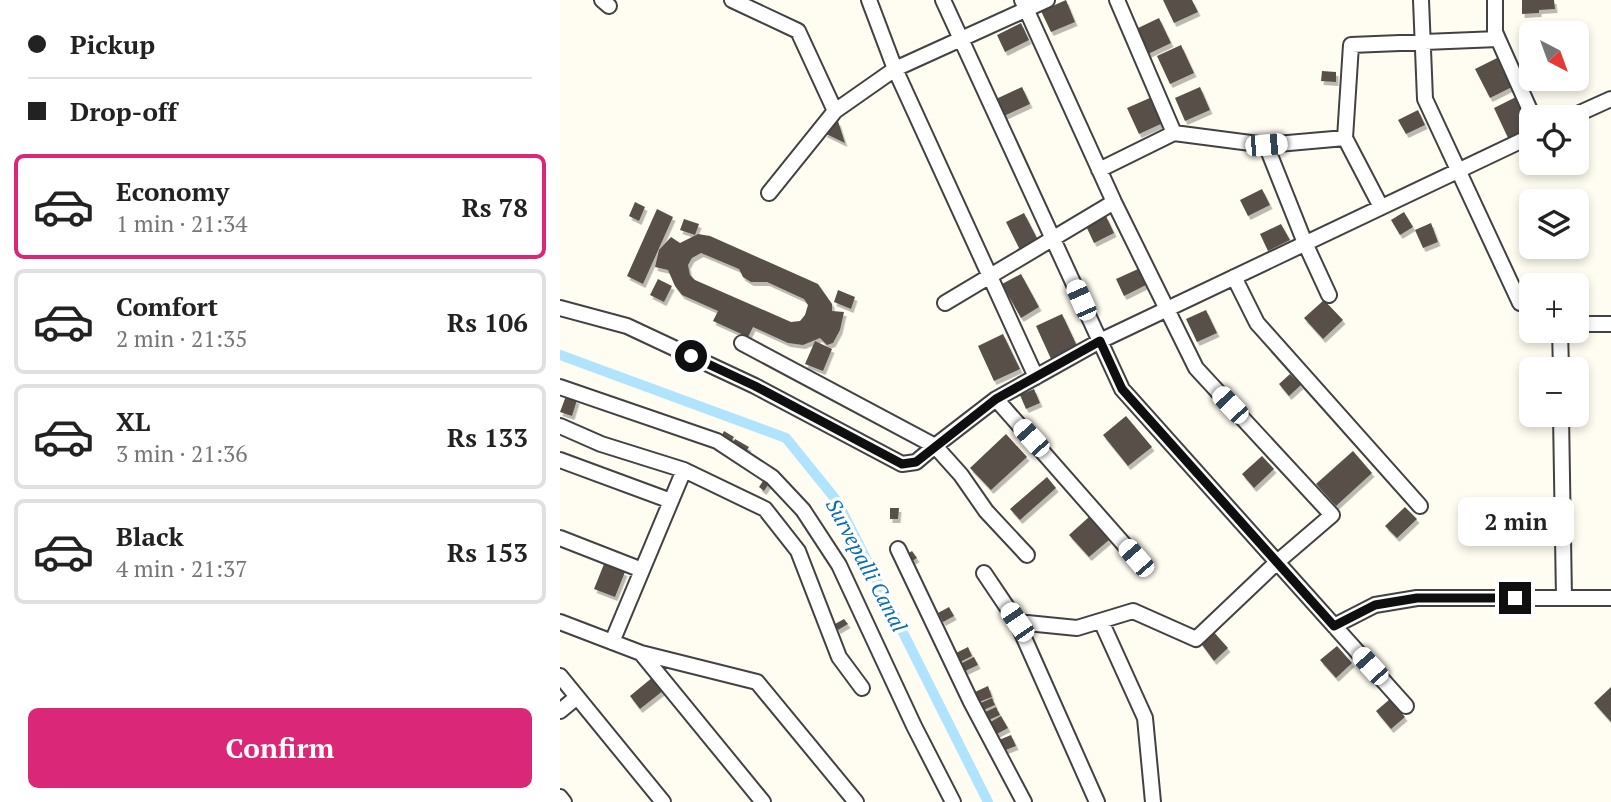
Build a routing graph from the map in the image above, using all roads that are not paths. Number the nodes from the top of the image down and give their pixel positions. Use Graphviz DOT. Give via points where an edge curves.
graph roads {
  1 [pos="732,0"];
  2 [pos="869,0"];
  3 [pos="943,0"];
  4 [pos="1047,0"];
  5 [pos="1117,0"];
  6 [pos="1421,0"];
  7 [pos="1495,0"];
  8 [pos="1024,5"];
  9 [pos="962,39"];
  10 [pos="1498,39"];
  11 [pos="1424,42"];
  12 [pos="895,69"];
  13 [pos="1611,99"];
  14 [pos="1528,105"];
  15 [pos="1589,109"];
  16 [pos="835,111"];
  17 [pos="1174,133"];
  18 [pos="1345,138"];
  19 [pos="1519,142"];
  20 [pos="1266,145"];
  21 [pos="1099,170"];
  22 [pos="1458,170"];
  23 [pos="769,193"];
  24 [pos="1114,202"];
  25 [pos="1381,207"];
  26 [pos="1054,239"];
  27 [pos="1305,243"];
  28 [pos="991,276"];
  29 [pos="1234,277"];
  30 [pos="1329,295"];
  31 [pos="1519,301"];
  32 [pos="944,303"];
  33 [pos="1168,308"];
  34 [pos="560,309"];
  35 [pos="1589,324"];
  36 [pos="1611,324"];
  37 [pos="1100,341"];
  38 [pos="742,343"];
  39 [pos="1036,377"];
  40 [pos="560,387"];
  41 [pos="996,399"];
  42 [pos="560,426"];
  43 [pos="1561,427"];
  44 [pos="935,446"];
  45 [pos="560,460"];
  46 [pos="684,470"];
  47 [pos="671,501"];
  48 [pos="1420,506"];
  49 [pos="560,538"];
  50 [pos="898,549"];
  51 [pos="1027,555"];
  52 [pos="1136,558"];
  53 [pos="1276,563"];
  54 [pos="642,570"];
  55 [pos="984,573"];
  56 [pos="1564,598"];
  57 [pos="1611,598"];
  58 [pos="1101,621"];
  59 [pos="560,622"];
  60 [pos="1017,622"];
  61 [pos="1334,626"];
  62 [pos="612,642"];
  63 [pos="641,653"];
  64 [pos="560,676"];
  65 [pos="862,688"];
  66 [pos="577,697"];
  67 [pos="1405,706"];
  68 [pos="560,711"];
  69 [pos="560,797"];
  70 [pos="564,802"];
  71 [pos="663,802"];
  72 [pos="763,802"];
  73 [pos="856,802"];
  74 [pos="953,802"];
  75 [pos="1024,802"];
  76 [pos="1097,802"];
  77 [pos="1153,802"];
  1 -- 16 [label="street" via="798,31"];
  2 -- 12 [label="street"];
  3 -- 9 [label="street"];
  4 -- 8 [label="street"];
  5 -- 17 [label="street"];
  6 -- 11 [label="street"];
  7 -- 10 [label="street"];
  8 -- 9 [label="street"];
  8 -- 21 [label="street"];
  9 -- 12 [label="street"];
  9 -- 26 [label="street"];
  10 -- 11 [label="street"];
  10 -- 14 [label="street"];
  11 -- 18 [label="street" via="1351,45"];
  11 -- 22 [label="street" via="1425,99"];
  12 -- 16 [label="street"];
  12 -- 28 [label="street"];
  13 -- 15 [label="street"];
  16 -- 23 [label="street"];
  17 -- 20 [label="street"];
  17 -- 21 [label="street"];
  18 -- 20 [label="street"];
  18 -- 25 [label="street"];
  19 -- 22 [label="street"];
  20 -- 27 [label="street"];
  21 -- 24 [label="street"];
  22 -- 25 [label="street"];
  22 -- 31 [label="street"];
  24 -- 26 [label="street"];
  24 -- 33 [label="street"];
  25 -- 27 [label="street"];
  26 -- 28 [label="street"];
  26 -- 37 [label="street"];
  27 -- 29 [label="street"];
  27 -- 30 [label="street"];
  28 -- 32 [label="street"];
  28 -- 39 [label="street"];
  29 -- 33 [label="street"];
  29 -- 48 [label="street" via="1257,323"];
  33 -- 37 [label="street"];
  33 -- 53 [label="street" via="1196,368 1332,514"];
  34 -- 44 [label="street" via="626,326 755,386 902,464 916,462"];
  35 -- 36 [label="street"];
  37 -- 39 [label="street"];
  37 -- 53 [label="street" via="1122,389"];
  38 -- 44 [label="street"];
  39 -- 41 [label="street"];
  40 -- 74 [label="street" via="717,441 772,477 803,510 839,565"];
  41 -- 44 [label="street"];
  41 -- 52 [label="street"];
  42 -- 46 [label="street"];
  43 -- 56 [label="street"];
  44 -- 51 [label="street"];
  45 -- 47 [label="street"];
  46 -- 47 [label="street"];
  46 -- 65 [label="street" via="765,509 798,551 839,657"];
  47 -- 54 [label="street"];
  49 -- 54 [label="street"];
  50 -- 75 [label="street"];
  53 -- 58 [label="street" via="1196,639 1133,611"];
  53 -- 61 [label="street"];
  54 -- 62 [label="street"];
  55 -- 60 [label="street"];
  56 -- 57 [label="street"];
  56 -- 61 [label="street" via="1417,598 1375,605"];
  58 -- 60 [label="street" via="1077,628"];
  58 -- 77 [label="street" via="1145,718"];
  59 -- 62 [label="street"];
  60 -- 76 [label="street"];
  61 -- 67 [label="street"];
  62 -- 63 [label="street"];
  63 -- 72 [label="street"];
  63 -- 73 [label="street" via="757,682"];
  64 -- 66 [label="street"];
  66 -- 68 [label="street"];
  66 -- 71 [label="street"];
  69 -- 70 [label="street"];
}
